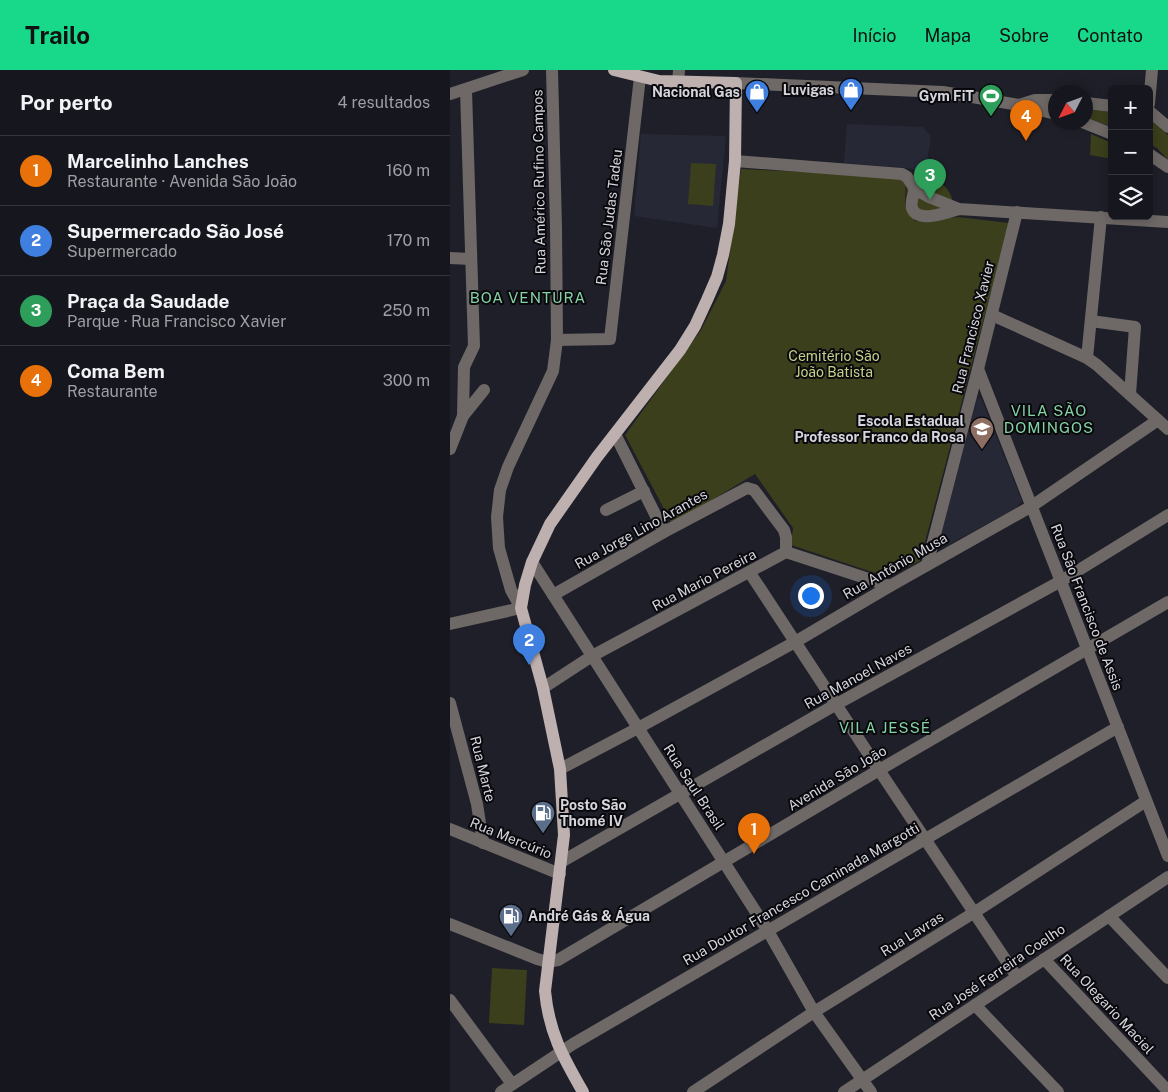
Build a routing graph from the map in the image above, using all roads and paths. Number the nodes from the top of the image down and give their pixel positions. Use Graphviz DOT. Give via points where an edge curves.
graph roads {
  1 [pos="523,70"];
  2 [pos="552,70"];
  3 [pos="614,70"];
  4 [pos="1152,70"];
  5 [pos="679,76"];
  6 [pos="640,77"];
  7 [pos="736,83"];
  8 [pos="1151,85"];
  9 [pos="466,90"];
  10 [pos="450,94"];
  11 [pos="1048,100"];
  12 [pos="1093,104"];
  13 [pos="1018,105"];
  14 [pos="1108,106"];
  15 [pos="1048,112"];
  16 [pos="1153,114"];
  17 [pos="1093,126"];
  18 [pos="1168,127"];
  19 [pos="1108,132"];
  20 [pos="1153,157"];
  21 [pos="736,161"];
  22 [pos="1168,167"];
  23 [pos="915,189"];
  24 [pos="959,210"];
  25 [pos="1017,212"];
  26 [pos="1101,217"];
  27 [pos="1168,222"];
  28 [pos="450,258"];
  29 [pos="471,259"];
  30 [pos="992,315"];
  31 [pos="1091,321"];
  32 [pos="557,340"];
  33 [pos="1088,358"];
  34 [pos="978,369"];
  35 [pos="484,390"];
  36 [pos="1130,394"];
  37 [pos="463,416"];
  38 [pos="1158,420"];
  39 [pos="1168,429"];
  40 [pos="614,434"];
  41 [pos="450,450"];
  42 [pos="644,491"];
  43 [pos="1032,506"];
  44 [pos="606,510"];
  45 [pos="1168,515"];
  46 [pos="664,532"];
  47 [pos="786,552"];
  48 [pos="532,562"];
  49 [pos="928,565"];
  50 [pos="750,573"];
  51 [pos="1061,581"];
  52 [pos="890,586"];
  53 [pos="553,595"];
  54 [pos="1168,602"];
  55 [pos="521,608"];
  56 [pos="450,624"];
  57 [pos="795,642"];
  58 [pos="1088,650"];
  59 [pos="592,656"];
  60 [pos="543,688"];
  61 [pos="450,703"];
  62 [pos="836,706"];
  63 [pos="1118,727"];
  64 [pos="638,728"];
  65 [pos="560,769"];
  66 [pos="878,770"];
  67 [pos="681,795"];
  68 [pos="1146,801"];
  69 [pos="450,829"];
  70 [pos="926,839"];
  71 [pos="483,843"];
  72 [pos="1168,856"];
  73 [pos="724,862"];
  74 [pos="560,868"];
  75 [pos="1168,877"];
  76 [pos="975,912"];
  77 [pos="1109,916"];
  78 [pos="450,924"];
  79 [pos="768,931"];
  80 [pos="1044,959"];
  81 [pos="548,962"];
  82 [pos="1017,977"];
  83 [pos="1168,978"];
  84 [pos="450,1000"];
  85 [pos="975,1005"];
  86 [pos="814,1012"];
  87 [pos="560,1053"];
  88 [pos="863,1079"];
  89 [pos="512,1084"];
  90 [pos="1168,1091"];
  91 [pos="501,1092"];
  92 [pos="583,1092"];
  93 [pos="694,1092"];
  94 [pos="844,1092"];
  95 [pos="871,1092"];
  96 [pos="1058,1092"];
  1 -- 9 [label="street"];
  2 -- 32 [label="street, Rua Américo Rufino Campos"];
  3 -- 6 [label="main road"];
  4 -- 8 [label="street"];
  5 -- 6 [label="main road"];
  5 -- 7 [label="main road"];
  6 -- 32 [label="street, Rua São Judas Tadeu" via="610,338"];
  7 -- 13 [label="street" via="943,92"];
  7 -- 21 [label="main road"];
  9 -- 10 [label="street"];
  9 -- 29 [label="street"];
  11 -- 13 [label="street"];
  12 -- 14 [label="street"];
  13 -- 15 [label="street"];
  16 -- 18 [label="street"];
  17 -- 19 [label="street"];
  20 -- 22 [label="street"];
  21 -- 23 [label="street" via="902,174"];
  21 -- 40 [label="main road" via="724,255 707,300 680,350"];
  23 -- 24 [label="street"];
  23 -- 24 [label="street" via="912,205 915,214 932,217"];
  24 -- 25 [label="street"];
  25 -- 26 [label="street"];
  25 -- 30 [label="street, Rua Francisco Xavier"];
  26 -- 27 [label="street"];
  26 -- 31 [label="street"];
  28 -- 29 [label="street"];
  29 -- 37 [label="street" via="474,346 464,367"];
  30 -- 33 [label="street"];
  30 -- 34 [label="street, Rua Francisco Xavier"];
  31 -- 33 [label="street"];
  31 -- 36 [label="street" via="1135,327"];
  32 -- 55 [label="street, Rua Américo Rufino Campos" via="553,371 500,490 497,517 499,548 511,590"];
  33 -- 36 [label="street"];
  34 -- 43 [label="street, Rua São Francisco de Assis"];
  34 -- 49 [label="street, Rua Francisco Xavier"];
  35 -- 37 [label="street"];
  36 -- 38 [label="street"];
  37 -- 41 [label="street"];
  38 -- 39 [label="street"];
  38 -- 43 [label="street, Rua Antônio Musa"];
  40 -- 42 [label="street"];
  40 -- 48 [label="main road" via="550,524"];
  42 -- 44 [label="street"];
  42 -- 46 [label="street"];
  43 -- 49 [label="street, Rua Antônio Musa"];
  43 -- 51 [label="street, Rua São Francisco de Assis"];
  45 -- 51 [label="street, Rua Manoel Naves"];
  46 -- 47 [label="street, Rua Jorge Lino Arantes" via="751,488 784,530"];
  46 -- 53 [label="street, Rua Jorge Lino Arantes"];
  47 -- 50 [label="street, Rua Mario Pereira"];
  47 -- 52 [label="street"];
  48 -- 53 [label="street, Rua Saul Brasil"];
  48 -- 55 [label="main road"];
  49 -- 52 [label="street, Rua Antônio Musa"];
  50 -- 57 [label="street"];
  50 -- 59 [label="street, Rua Mario Pereira"];
  51 -- 58 [label="street, Rua São Francisco de Assis"];
  51 -- 62 [label="street, Rua Manoel Naves"];
  52 -- 57 [label="street, Rua Antônio Musa"];
  53 -- 59 [label="street, Rua Saul Brasil"];
  54 -- 58 [label="street, Avenida São João"];
  55 -- 56 [label="street"];
  55 -- 60 [label="main road"];
  57 -- 62 [label="street"];
  57 -- 64 [label="street, Rua Antônio Musa"];
  58 -- 63 [label="street, Rua São Francisco de Assis"];
  58 -- 66 [label="street, Avenida São João"];
  59 -- 60 [label="street, Rua Mario Pereira"];
  59 -- 64 [label="street, Rua Saul Brasil"];
  60 -- 65 [label="main road"];
  61 -- 71 [label="street, Rua Marte" via="477,804"];
  62 -- 66 [label="street"];
  62 -- 67 [label="street, Rua Manoel Naves"];
  63 -- 68 [label="street, Rua São Francisco de Assis"];
  63 -- 70 [label="street, Rua Doutor Francesco Caminada Margotti"];
  64 -- 65 [label="street, Rua Antônio Musa"];
  64 -- 67 [label="street, Rua Saul Brasil"];
  65 -- 74 [label="main road" via="564,835"];
  66 -- 70 [label="street"];
  66 -- 73 [label="street, Avenida São João"];
  67 -- 73 [label="street, Rua Saul Brasil"];
  67 -- 74 [label="street, Rua Manoel Naves"];
  68 -- 72 [label="street, Rua São Francisco de Assis"];
  68 -- 76 [label="street, Rua Lavras"];
  69 -- 71 [label="street, Rua Mercúrio"];
  70 -- 76 [label="street"];
  70 -- 79 [label="street, Rua Doutor Francesco Caminada Margotti"];
  71 -- 74 [label="street, Rua Mercúrio"];
  73 -- 79 [label="street, Rua Saul Brasil"];
  73 -- 81 [label="street, Avenida São João" via="558,960"];
  74 -- 81 [label="main road"];
  75 -- 77 [label="street, Rua José Ferreira Coelho"];
  76 -- 82 [label="street"];
  76 -- 86 [label="street, Rua Lavras"];
  77 -- 80 [label="street, Rua José Ferreira Coelho"];
  77 -- 83 [label="street"];
  78 -- 81 [label="street"];
  79 -- 86 [label="street, Rua Saul Brasil"];
  79 -- 87 [label="street, Rua Doutor Francesco Caminada Margotti"];
  80 -- 82 [label="street, Rua José Ferreira Coelho"];
  80 -- 90 [label="street, Rua Olegario Maciel"];
  81 -- 87 [label="main road" via="547,1008"];
  82 -- 85 [label="street, Rua José Ferreira Coelho"];
  84 -- 89 [label="street"];
  85 -- 88 [label="street, Rua José Ferreira Coelho"];
  85 -- 96 [label="street"];
  86 -- 88 [label="street, Rua Saul Brasil"];
  86 -- 93 [label="street, Rua Lavras"];
  87 -- 89 [label="street, Rua Doutor Francesco Caminada Margotti"];
  87 -- 92 [label="main road"];
  88 -- 94 [label="street, Rua José Ferreira Coelho"];
  88 -- 95 [label="street, Rua Saul Brasil"];
  89 -- 91 [label="street, Rua Doutor Francesco Caminada Margotti"];
}
